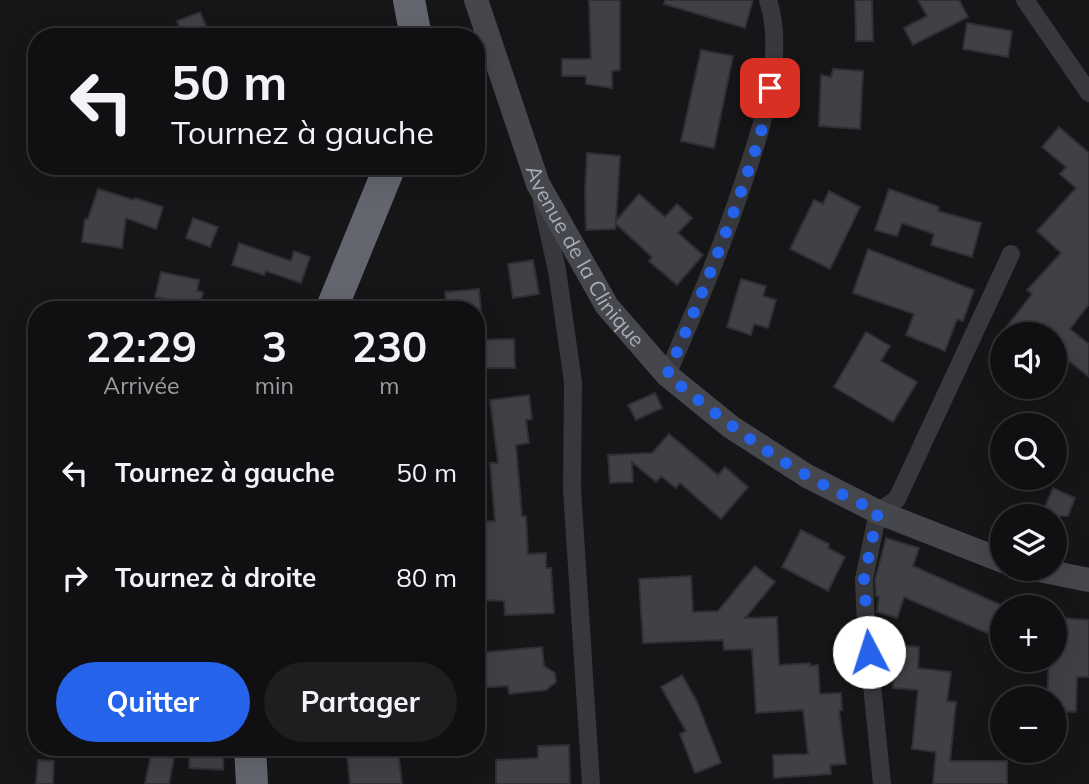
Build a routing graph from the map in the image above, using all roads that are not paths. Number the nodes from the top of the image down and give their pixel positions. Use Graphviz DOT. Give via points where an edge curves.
graph roads {
  1 [pos="409,0"];
  2 [pos="476,0"];
  3 [pos="768,0"];
  4 [pos="1026,0"];
  5 [pos="414,28"];
  6 [pos="1089,93"];
  7 [pos="386,175"];
  8 [pos="538,184"];
  9 [pos="1011,254"];
  10 [pos="335,301"];
  11 [pos="667,375"];
  12 [pos="878,512"];
  13 [pos="990,556"];
  14 [pos="1067,576"];
  15 [pos="1089,580"];
  16 [pos="250,756"];
  17 [pos="252,784"];
  18 [pos="591,784"];
  19 [pos="882,784"];
  1 -- 5 [label="highway"];
  2 -- 8 [label="street, Avenue de la Clinique"];
  3 -- 11 [label="street" via="774,31 768,109 718,256"];
  4 -- 6 [label="street"];
  7 -- 10 [label="highway"];
  8 -- 11 [label="street, Avenue de la Clinique" via="607,306"];
  8 -- 18 [label="street" via="557,270 573,382 572,489"];
  9 -- 12 [label="street" via="897,499"];
  11 -- 12 [label="street, Avenue de la Clinique" via="785,462"];
  12 -- 13 [label="street, Avenue de la Clinique"];
  12 -- 19 [label="street" via="864,579"];
  14 -- 15 [label="street"];
  16 -- 17 [label="highway"];
}
